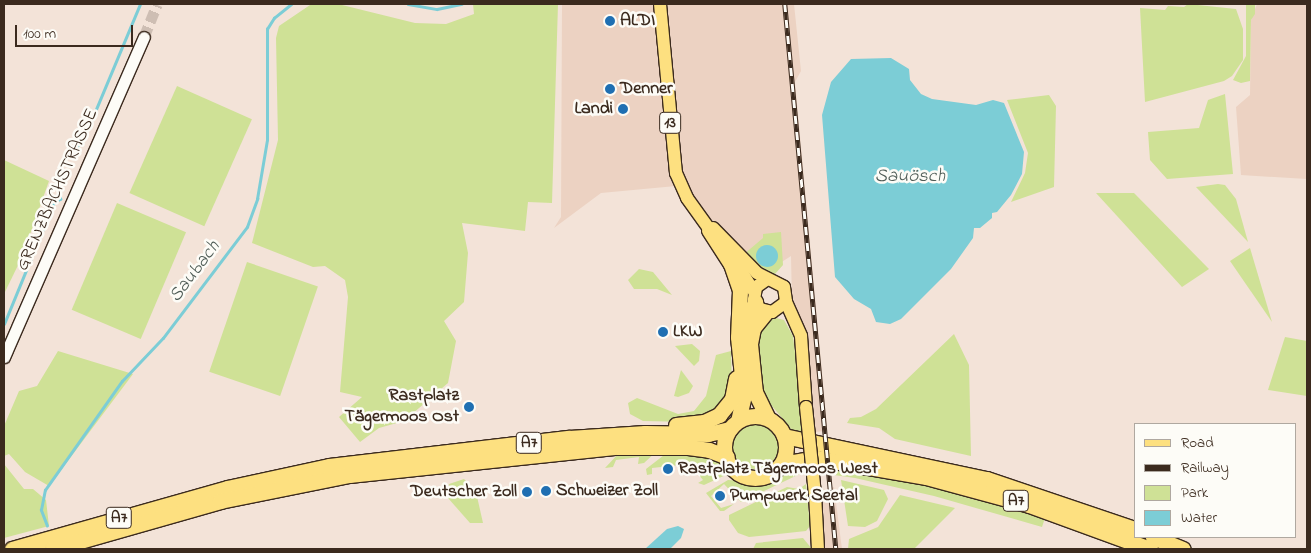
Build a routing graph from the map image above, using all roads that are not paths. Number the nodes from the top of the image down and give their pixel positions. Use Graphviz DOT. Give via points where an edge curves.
graph roads {
  1 [pos="660,4"];
  2 [pos="144,38"];
  3 [pos="696,211"];
  4 [pos="708,230"];
  5 [pos="766,280"];
  6 [pos="768,304"];
  7 [pos="740,345"];
  8 [pos="4,357"];
  9 [pos="740,361"];
  10 [pos="766,417"];
  11 [pos="733,425"];
  12 [pos="659,432"];
  13 [pos="784,436"];
  14 [pos="727,458"];
  15 [pos="782,464"];
  16 [pos="1134,529"];
  17 [pos="1156,538"];
  18 [pos="12,549"];
  19 [pos="52,549"];
  20 [pos="818,549"];
  21 [pos="1150,549"];
  22 [pos="1183,549"];
  1 -- 3 [label="main road, 13" via="676,173"];
  2 -- 8 [label="street, GRENZBACHSTRASSE"];
  3 -- 4 [label="main road, 13"];
  3 -- 5 [label="main road, 13"];
  4 -- 6 [label="main road, 13"];
  4 -- 7 [label="highway" via="738,280"];
  5 -- 6 [label="main road"];
  5 -- 6 [label="main road" via="782,284 786,291"];
  6 -- 7 [label="highway" via="744,320"];
  6 -- 10 [label="highway" via="753,328 750,344 755,392"];
  6 -- 20 [label="main road, 13, bridge" via="790,325 801,349"];
  7 -- 9 [label="highway"];
  9 -- 11 [label="highway" via="744,395"];
  9 -- 12 [label="highway" via="733,395 722,412 704,422"];
  10 -- 11 [label="highway, A7" via="753,415"];
  10 -- 13 [label="highway" via="778,425"];
  11 -- 12 [label="highway, A7" via="708,434"];
  11 -- 14 [label="highway" via="724,444"];
  12 -- 18 [label="highway, A7" via="569,438 306,470 227,488"];
  13 -- 15 [label="highway" via="786,449"];
  13 -- 16 [label="highway, A7" via="987,479"];
  14 -- 15 [label="highway, A7" via="739,474 750,478 770,476"];
  14 -- 19 [label="highway, A7" via="709,450 688,447 618,447 349,475 226,499"];
  15 -- 21 [label="highway, A7" via="816,458 945,482 1049,511"];
  17 -- 22 [label="highway"];
}
